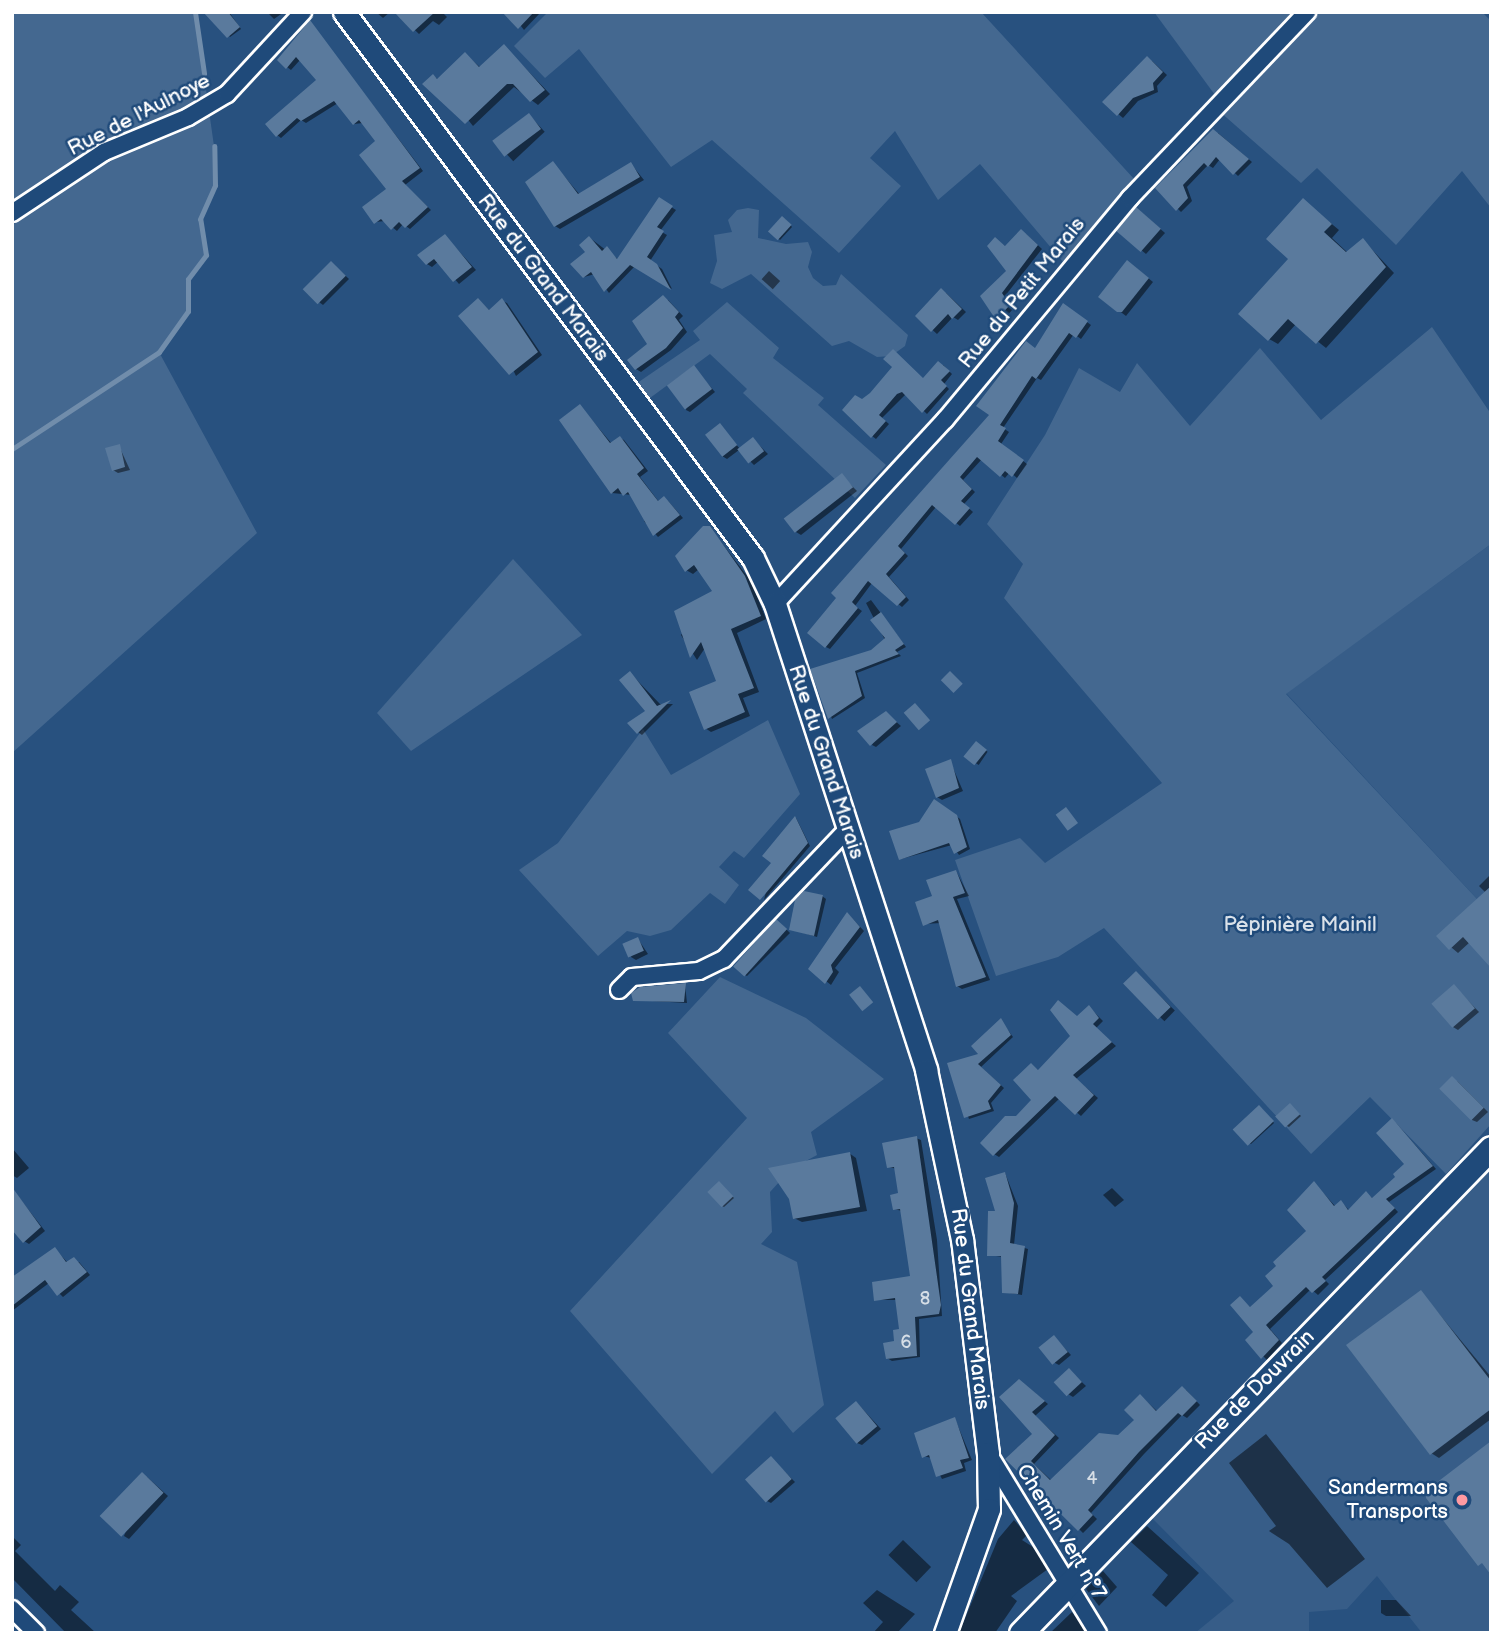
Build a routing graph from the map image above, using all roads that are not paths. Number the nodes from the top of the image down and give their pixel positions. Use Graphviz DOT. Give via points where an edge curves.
graph roads {
  1 [pos="303,12"];
  2 [pos="344,12"];
  3 [pos="1307,12"];
  4 [pos="12,213"];
  5 [pos="775,604"];
  6 [pos="848,829"];
  7 [pos="619,990"];
  8 [pos="1491,1148"];
  9 [pos="988,1453"];
  10 [pos="1065,1584"];
  11 [pos="12,1609"];
  12 [pos="36,1633"];
  13 [pos="945,1633"];
  14 [pos="1021,1633"];
  15 [pos="1098,1633"];
  1 -- 4 [label="street, Rue de l'Aulnoye" via="227,94 188,117 104,152"];
  2 -- 5 [label="street, Rue du Grand Marais" via="753,558"];
  3 -- 5 [label="street, Rue du Petit Marais" via="1130,198 945,420"];
  5 -- 6 [label="street, Rue du Grand Marais"];
  6 -- 7 [label="street" via="724,959 699,971 632,977"];
  6 -- 9 [label="street, Rue du Grand Marais" via="926,1070 950,1169"];
  8 -- 10 [label="main road, Rue de Douvrain"];
  9 -- 10 [label="street, Chemin Vert n°7"];
  9 -- 13 [label="street, Rue du Grand Marais" via="989,1509"];
  10 -- 14 [label="main road, Rue de Douvrain"];
  10 -- 15 [label="street, Chemin Vert n°7"];
  11 -- 12 [label="street"];
}
